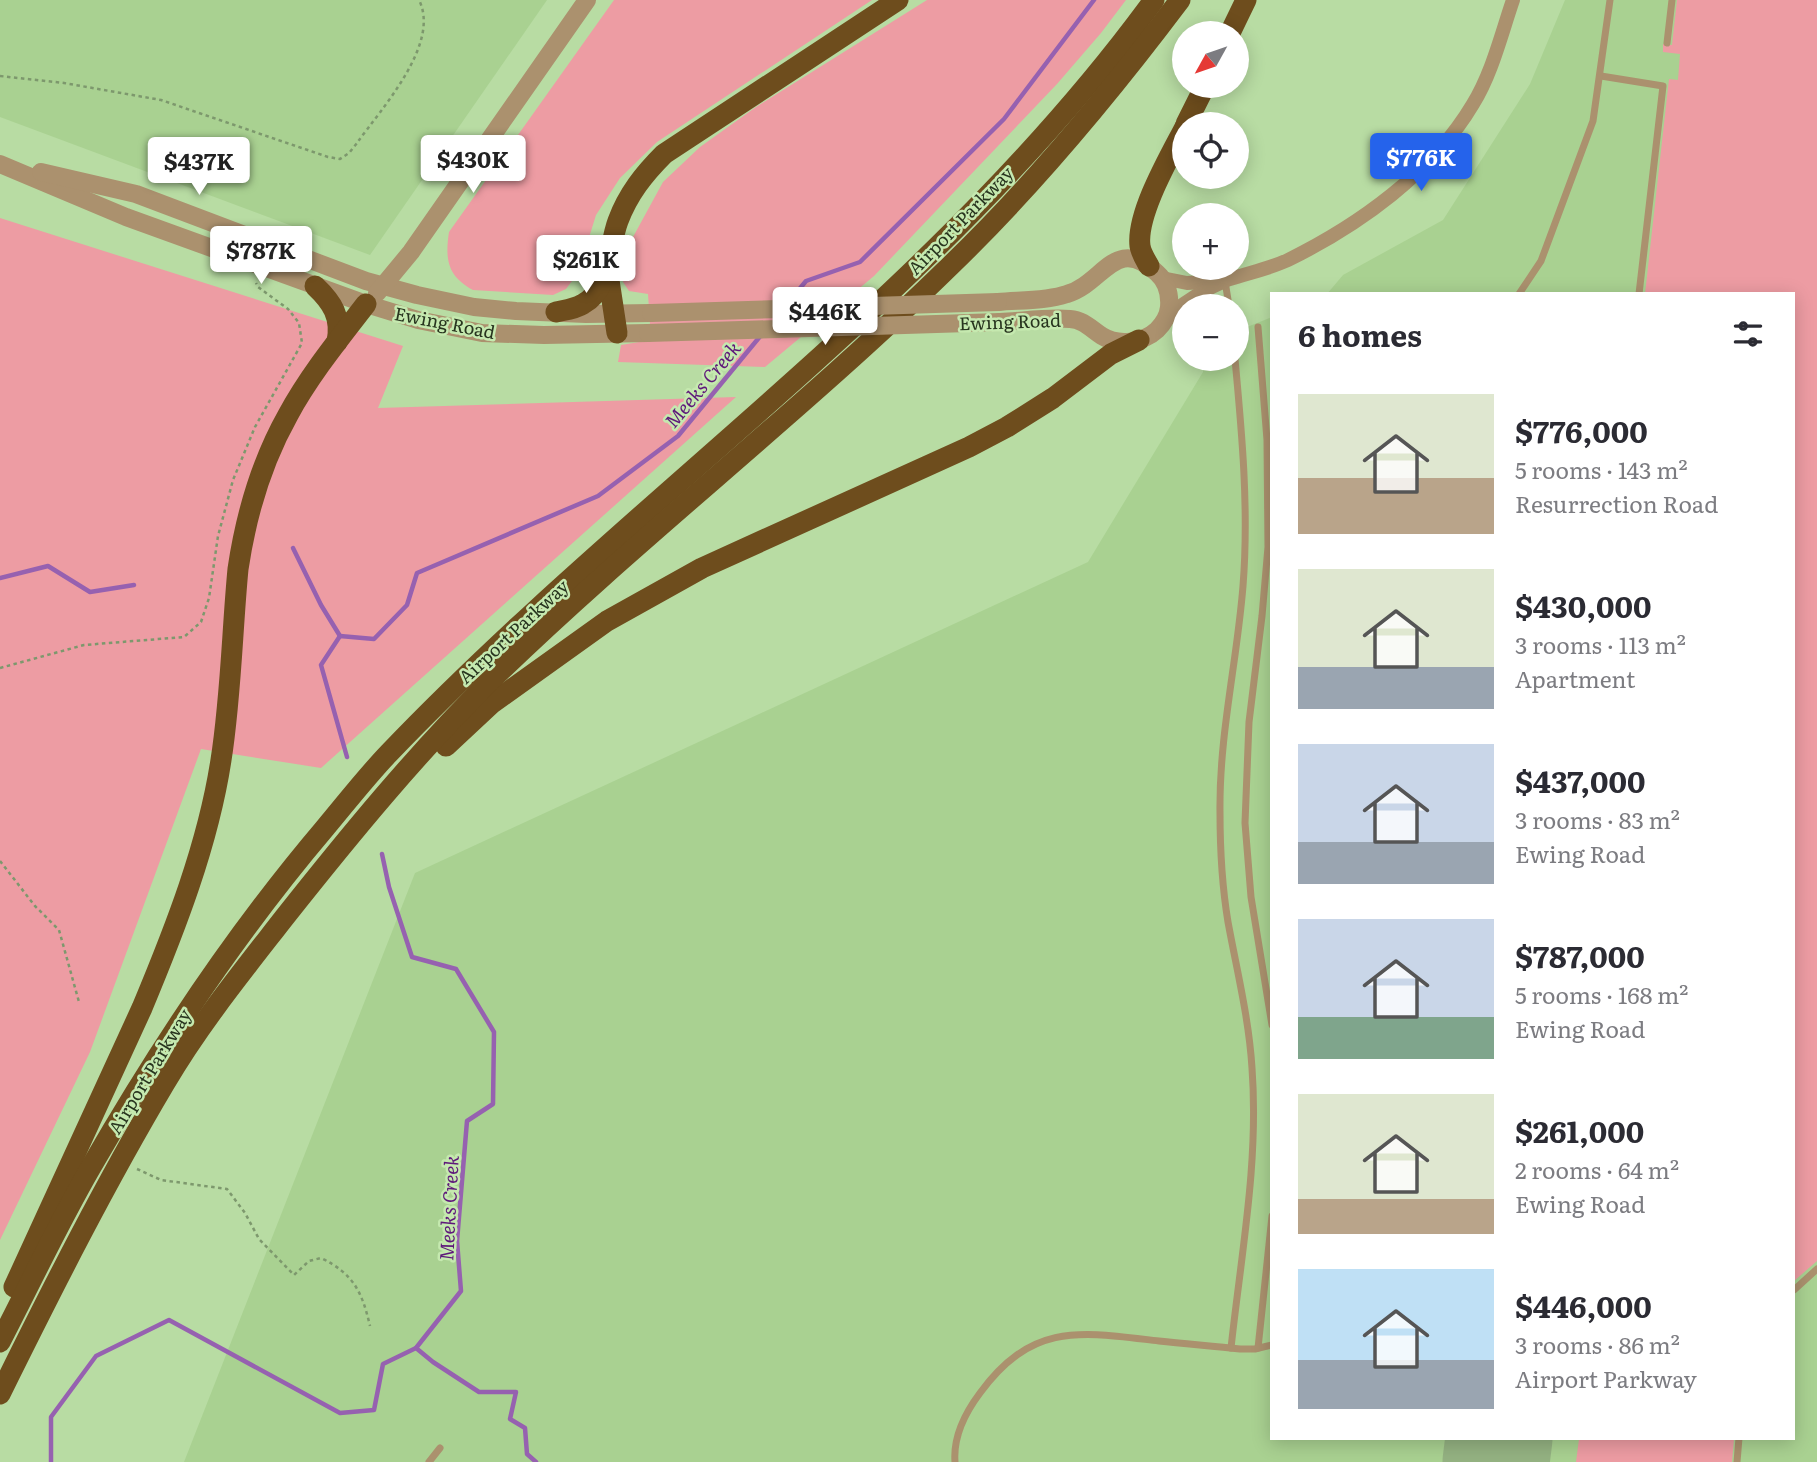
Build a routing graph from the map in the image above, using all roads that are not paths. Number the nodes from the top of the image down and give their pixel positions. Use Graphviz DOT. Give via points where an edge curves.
graph roads {
  1 [pos="587,0"];
  2 [pos="898,0"];
  3 [pos="1154,0"];
  4 [pos="1180,0"];
  5 [pos="1246,0"];
  6 [pos="1513,0"];
  7 [pos="1610,0"];
  8 [pos="1672,0"];
  9 [pos="1236,21"];
  10 [pos="1667,43"];
  11 [pos="1601,76"];
  12 [pos="1172,153"];
  13 [pos="0,163"];
  14 [pos="607,267"];
  15 [pos="1156,272"];
  16 [pos="1225,281"];
  17 [pos="315,285"];
  18 [pos="383,287"];
  19 [pos="1520,292"];
  20 [pos="1639,292"];
  21 [pos="1227,294"];
  22 [pos="366,304"];
  23 [pos="556,312"];
  24 [pos="1168,316"];
  25 [pos="615,324"];
  26 [pos="1258,327"];
  27 [pos="1139,340"];
  28 [pos="337,342"];
  29 [pos="1236,371"];
  30 [pos="360,826"];
  31 [pos="1270,1013"];
  32 [pos="1270,1235"];
  33 [pos="1817,1269"];
  34 [pos="1795,1289"];
  35 [pos="0,1317"];
  36 [pos="0,1342"];
  37 [pos="1270,1345"];
  38 [pos="1231,1348"];
  39 [pos="1258,1348"];
  40 [pos="0,1394"];
  41 [pos="1739,1440"];
  42 [pos="440,1448"];
  43 [pos="429,1462"];
  44 [pos="955,1462"];
  45 [pos="1737,1462"];
  1 -- 18 [label="street"];
  2 -- 14 [label="highway" via="664,154 628,199 613,235"];
  3 -- 36 [label="highway, Airport Parkway" via="990,194 796,379 507,636 386,756 220,960 89,1171"];
  4 -- 30 [label="highway, Airport Parkway" via="1066,140 953,264 490,681"];
  5 -- 9 [label="highway"];
  6 -- 16 [label="street" via="1474,102 1456,130 1410,179 1322,242 1285,261"];
  7 -- 11 [label="lane"];
  8 -- 10 [label="lane"];
  11 -- 19 [label="lane" via="1593,121 1554,228 1541,261"];
  11 -- 20 [label="lane" via="1662,86"];
  12 -- 15 [label="highway" via="1140,228 1140,248"];
  13 -- 17 [label="street, Ewing Road" via="126,217"];
  13 -- 18 [label="street, Ewing Road" via="136,194"];
  14 -- 23 [label="highway" via="588,300"];
  14 -- 25 [label="highway"];
  15 -- 16 [label="street" via="1187,283"];
  15 -- 24 [label="street" via="1168,292"];
  15 -- 25 [label="street, Ewing Road, bridge" via="1133,258 1121,258 1067,295 998,302 651,313"];
  16 -- 21 [label="lane"];
  16 -- 24 [label="street"];
  17 -- 22 [label="street, Ewing Road"];
  17 -- 28 [label="highway" via="333,304"];
  18 -- 22 [label="street"];
  18 -- 23 [label="street, Ewing Road" via="474,307"];
  22 -- 25 [label="street, Ewing Road" via="482,333 544,335"];
  22 -- 28 [label="highway"];
  23 -- 25 [label="street, Ewing Road"];
  24 -- 27 [label="street" via="1151,335"];
  25 -- 27 [label="street, Ewing Road, bridge" via="648,333 1068,319 1115,341"];
  26 -- 31 [label="lane" via="1268,547 1247,747 1245,822 1251,897"];
  27 -- 30 [label="highway" via="1111,354 1007,428 702,568 607,621 491,704"];
  28 -- 35 [label="highway" via="288,414 247,517 221,762 188,886 142,1008"];
  29 -- 38 [label="lane" via="1245,539 1242,602 1222,753 1220,823 1226,904 1248,1029 1253,1105 1250,1184"];
  30 -- 40 [label="highway, Airport Parkway" via="202,1026 166,1081"];
  32 -- 39 [label="lane"];
  33 -- 34 [label="lane"];
  37 -- 39 [label="lane"];
  38 -- 39 [label="lane"];
  38 -- 44 [label="lane" via="1087,1333 1060,1335 1037,1344 1001,1368 974,1401 958,1433"];
  41 -- 45 [label="lane"];
  42 -- 43 [label="lane"];
}
